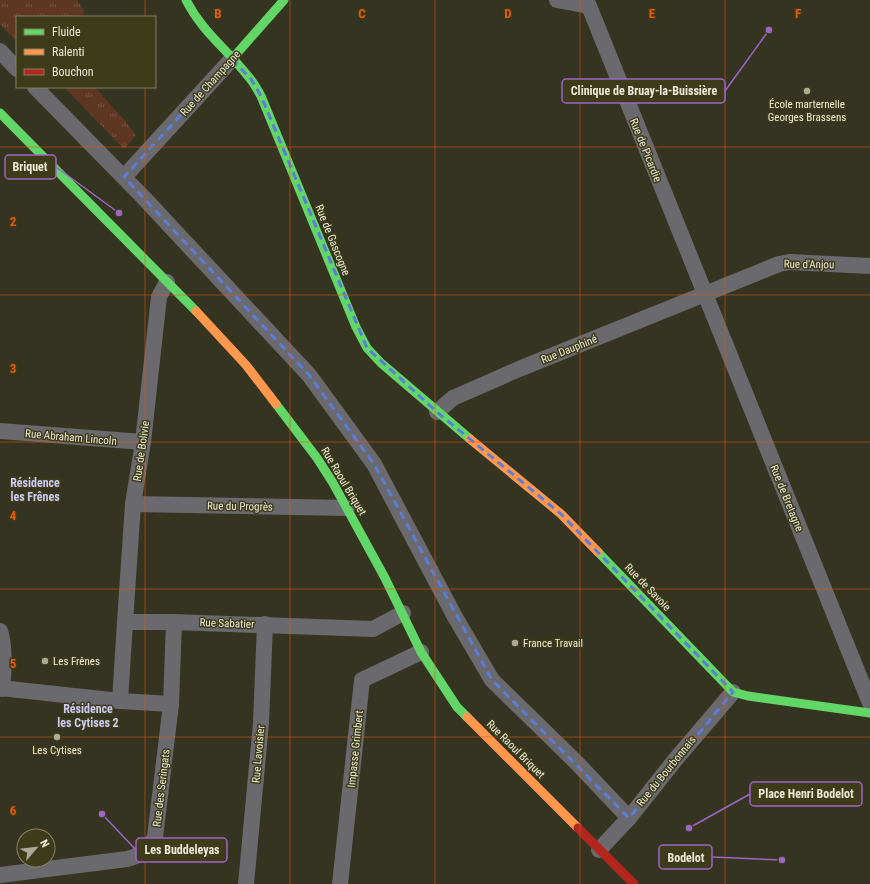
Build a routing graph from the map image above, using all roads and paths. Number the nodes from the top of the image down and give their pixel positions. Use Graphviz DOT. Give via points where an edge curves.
graph roads {
  1 [pos="186,0"];
  2 [pos="284,0"];
  3 [pos="557,0"];
  4 [pos="0,51"];
  5 [pos="232,59"];
  6 [pos="16,68"];
  7 [pos="36,88"];
  8 [pos="1,121"];
  9 [pos="124,177"];
  10 [pos="870,266"];
  11 [pos="167,282"];
  12 [pos="705,293"];
  13 [pos="437,412"];
  14 [pos="0,431"];
  15 [pos="143,442"];
  16 [pos="133,504"];
  17 [pos="347,508"];
  18 [pos="403,613"];
  19 [pos="126,622"];
  20 [pos="174,622"];
  21 [pos="265,624"];
  22 [pos="0,631"];
  23 [pos="421,652"];
  24 [pos="1,689"];
  25 [pos="732,692"];
  26 [pos="120,701"];
  27 [pos="870,703"];
  28 [pos="171,704"];
  29 [pos="870,713"];
  30 [pos="629,818"];
  31 [pos="599,850"];
  32 [pos="0,875"];
  33 [pos="246,884"];
  34 [pos="340,884"];
  35 [pos="634,884"];
  1 -- 5 [label="street, Rue de Gascogne" via="202,27"];
  2 -- 5 [label="street, Rue de Champagne"];
  3 -- 12 [label="street, Rue de Picardie" via="589,6"];
  4 -- 6 [label="street"];
  5 -- 9 [label="street, Rue de Champagne"];
  5 -- 13 [label="street, Rue de Gascogne" via="251,79 260,96 367,348"];
  7 -- 9 [label="street"];
  8 -- 11 [label="street, Rue Raoul Briquet"];
  9 -- 30 [label="street" via="309,375 374,464 455,617 492,680"];
  10 -- 12 [label="street, Rue d'Anjou" via="789,262"];
  11 -- 15 [label="street, Rue de Bolivie" via="159,297"];
  11 -- 17 [label="street, Rue Raoul Briquet" via="225,341 266,388 317,458"];
  12 -- 13 [label="street, Rue Dauphiné" via="511,372 453,398"];
  12 -- 27 [label="street, Rue de Bretagne"];
  13 -- 25 [label="street, Rue de Savoie" via="561,514"];
  14 -- 15 [label="street, Rue Abraham Lincoln"];
  15 -- 16 [label="street, Rue de Bolivie"];
  16 -- 17 [label="street, Rue du Progrès"];
  16 -- 19 [label="street, Rue de Bolivie"];
  17 -- 18 [label="street, Rue Raoul Briquet"];
  18 -- 21 [label="street, Rue Sabatier" via="373,629"];
  18 -- 23 [label="street, Rue Raoul Briquet"];
  19 -- 20 [label="street, Rue Sabatier"];
  19 -- 26 [label="street"];
  20 -- 21 [label="street, Rue Sabatier"];
  20 -- 28 [label="street, Rue des Seringats"];
  21 -- 33 [label="street, Rue Lavoisier" via="261,723"];
  22 -- 24 [label="street" via="4,674"];
  23 -- 31 [label="street, Rue Raoul Briquet" via="457,707"];
  23 -- 34 [label="street, Impasse Grimbert" via="362,680"];
  24 -- 26 [label="street"];
  25 -- 29 [label="street"];
  25 -- 30 [label="street, Rue du Bourbonnais"];
  26 -- 28 [label="street"];
  28 -- 32 [label="street, Rue des Seringats" via="155,838 149,848 139,855 127,858"];
  30 -- 31 [label="street, Rue du Bourbonnais"];
  31 -- 35 [label="street, Rue Raoul Briquet"];
}
